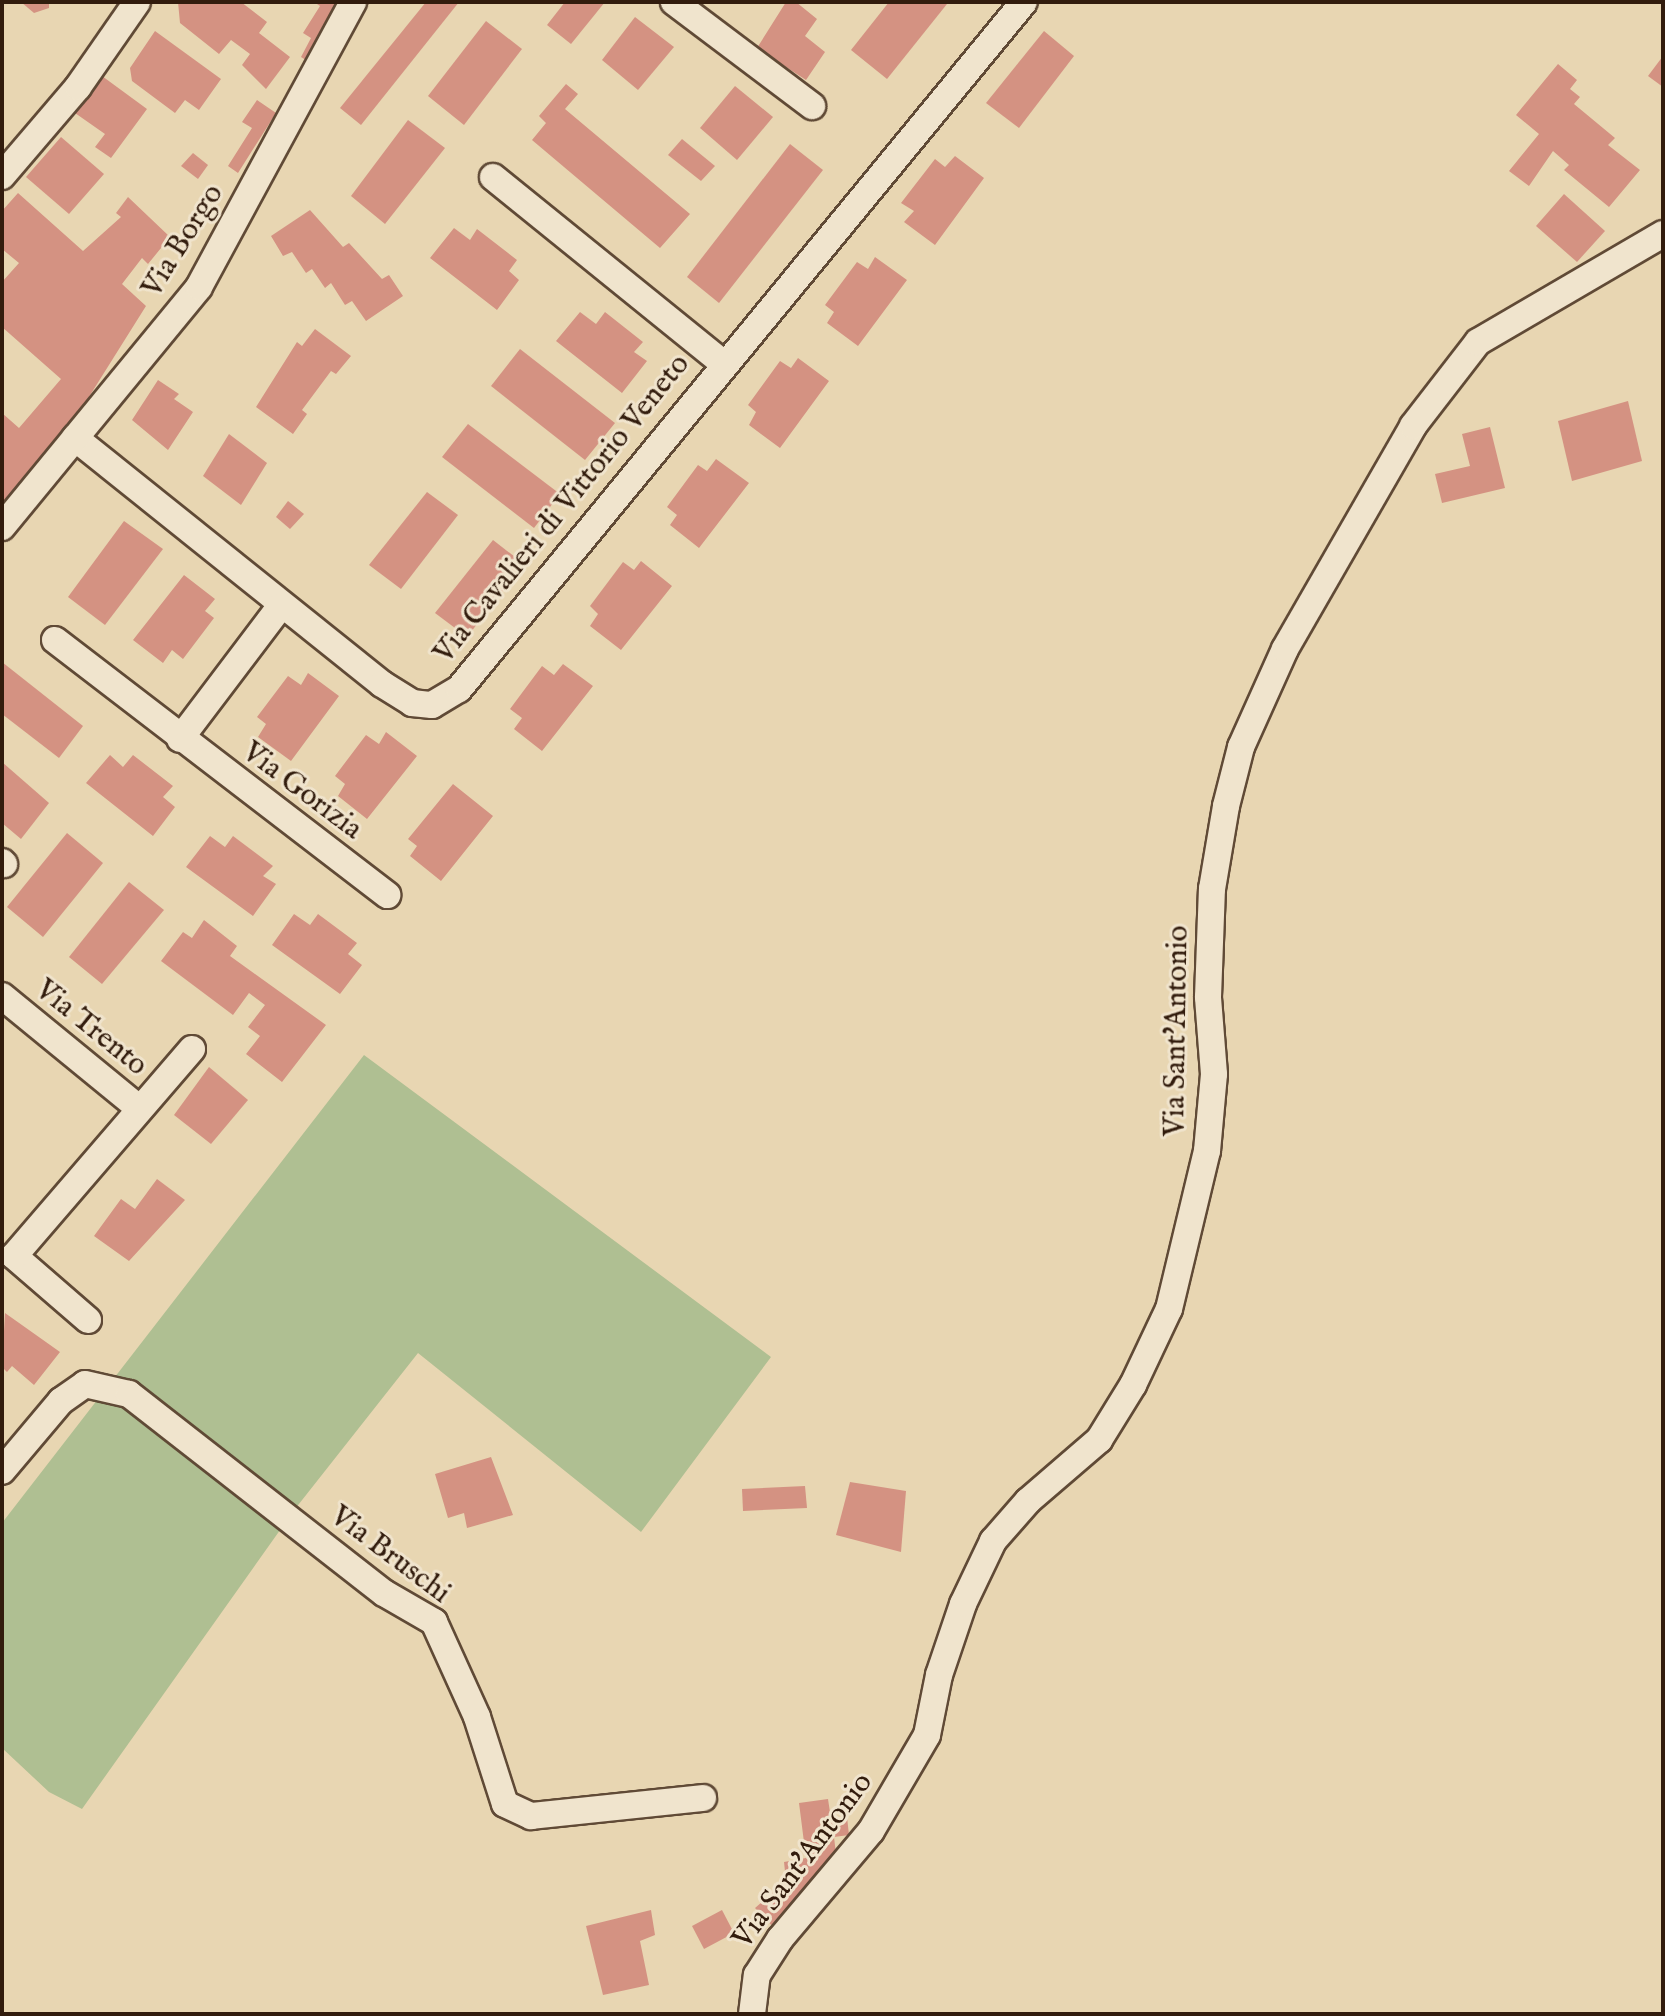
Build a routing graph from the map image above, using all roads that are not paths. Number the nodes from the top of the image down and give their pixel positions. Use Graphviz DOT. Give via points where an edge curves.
graph roads {
  1 [pos="137,2"];
  2 [pos="353,2"];
  3 [pos="674,2"];
  4 [pos="1024,2"];
  5 [pos="812,106"];
  6 [pos="2,176"];
  7 [pos="493,177"];
  8 [pos="1663,234"];
  9 [pos="723,363"];
  10 [pos="75,438"];
  11 [pos="2,527"];
  12 [pos="280,607"];
  13 [pos="55,640"];
  14 [pos="180,739"];
  15 [pos="387,895"];
  16 [pos="2,996"];
  17 [pos="192,1049"];
  18 [pos="140,1109"];
  19 [pos="88,1320"];
  20 [pos="2,1471"];
  21 [pos="703,1798"];
  22 [pos="752,2014"];
  1 -- 6 [label="street" via="78,87"];
  2 -- 10 [label="street, Via Borgo" via="199,287"];
  3 -- 5 [label="street"];
  4 -- 9 [label="street, Via Cavalieri di Vittorio Veneto"];
  7 -- 9 [label="street"];
  8 -- 22 [label="street, Via Sant'Antonio" via="1478,342 1413,426 1285,649 1241,747 1226,806 1212,889 1208,997 1214,1074 1207,1151 1169,1309 1133,1385 1099,1440 1028,1501 993,1541 949,1646 927,1735 864,1841 780,1939 757,1975"];
  9 -- 12 [label="street, Via Cavalieri di Vittorio Veneto" via="459,689 432,705 412,703 382,684"];
  10 -- 11 [label="street, Via Borgo"];
  10 -- 12 [label="street, Via Cavalieri di Vittorio Veneto"];
  12 -- 14 [label="street"];
  13 -- 14 [label="street, Via Gorizia"];
  14 -- 15 [label="street, Via Gorizia"];
  16 -- 18 [label="street, Via Trento"];
  17 -- 18 [label="street, Via Trento"];
  18 -- 19 [label="street, Via Trento" via="14,1256"];
  20 -- 21 [label="street, Via Bruschi" via="61,1401 85,1384 129,1394 384,1593 434,1622 477,1717 505,1804 531,1816"];
}
